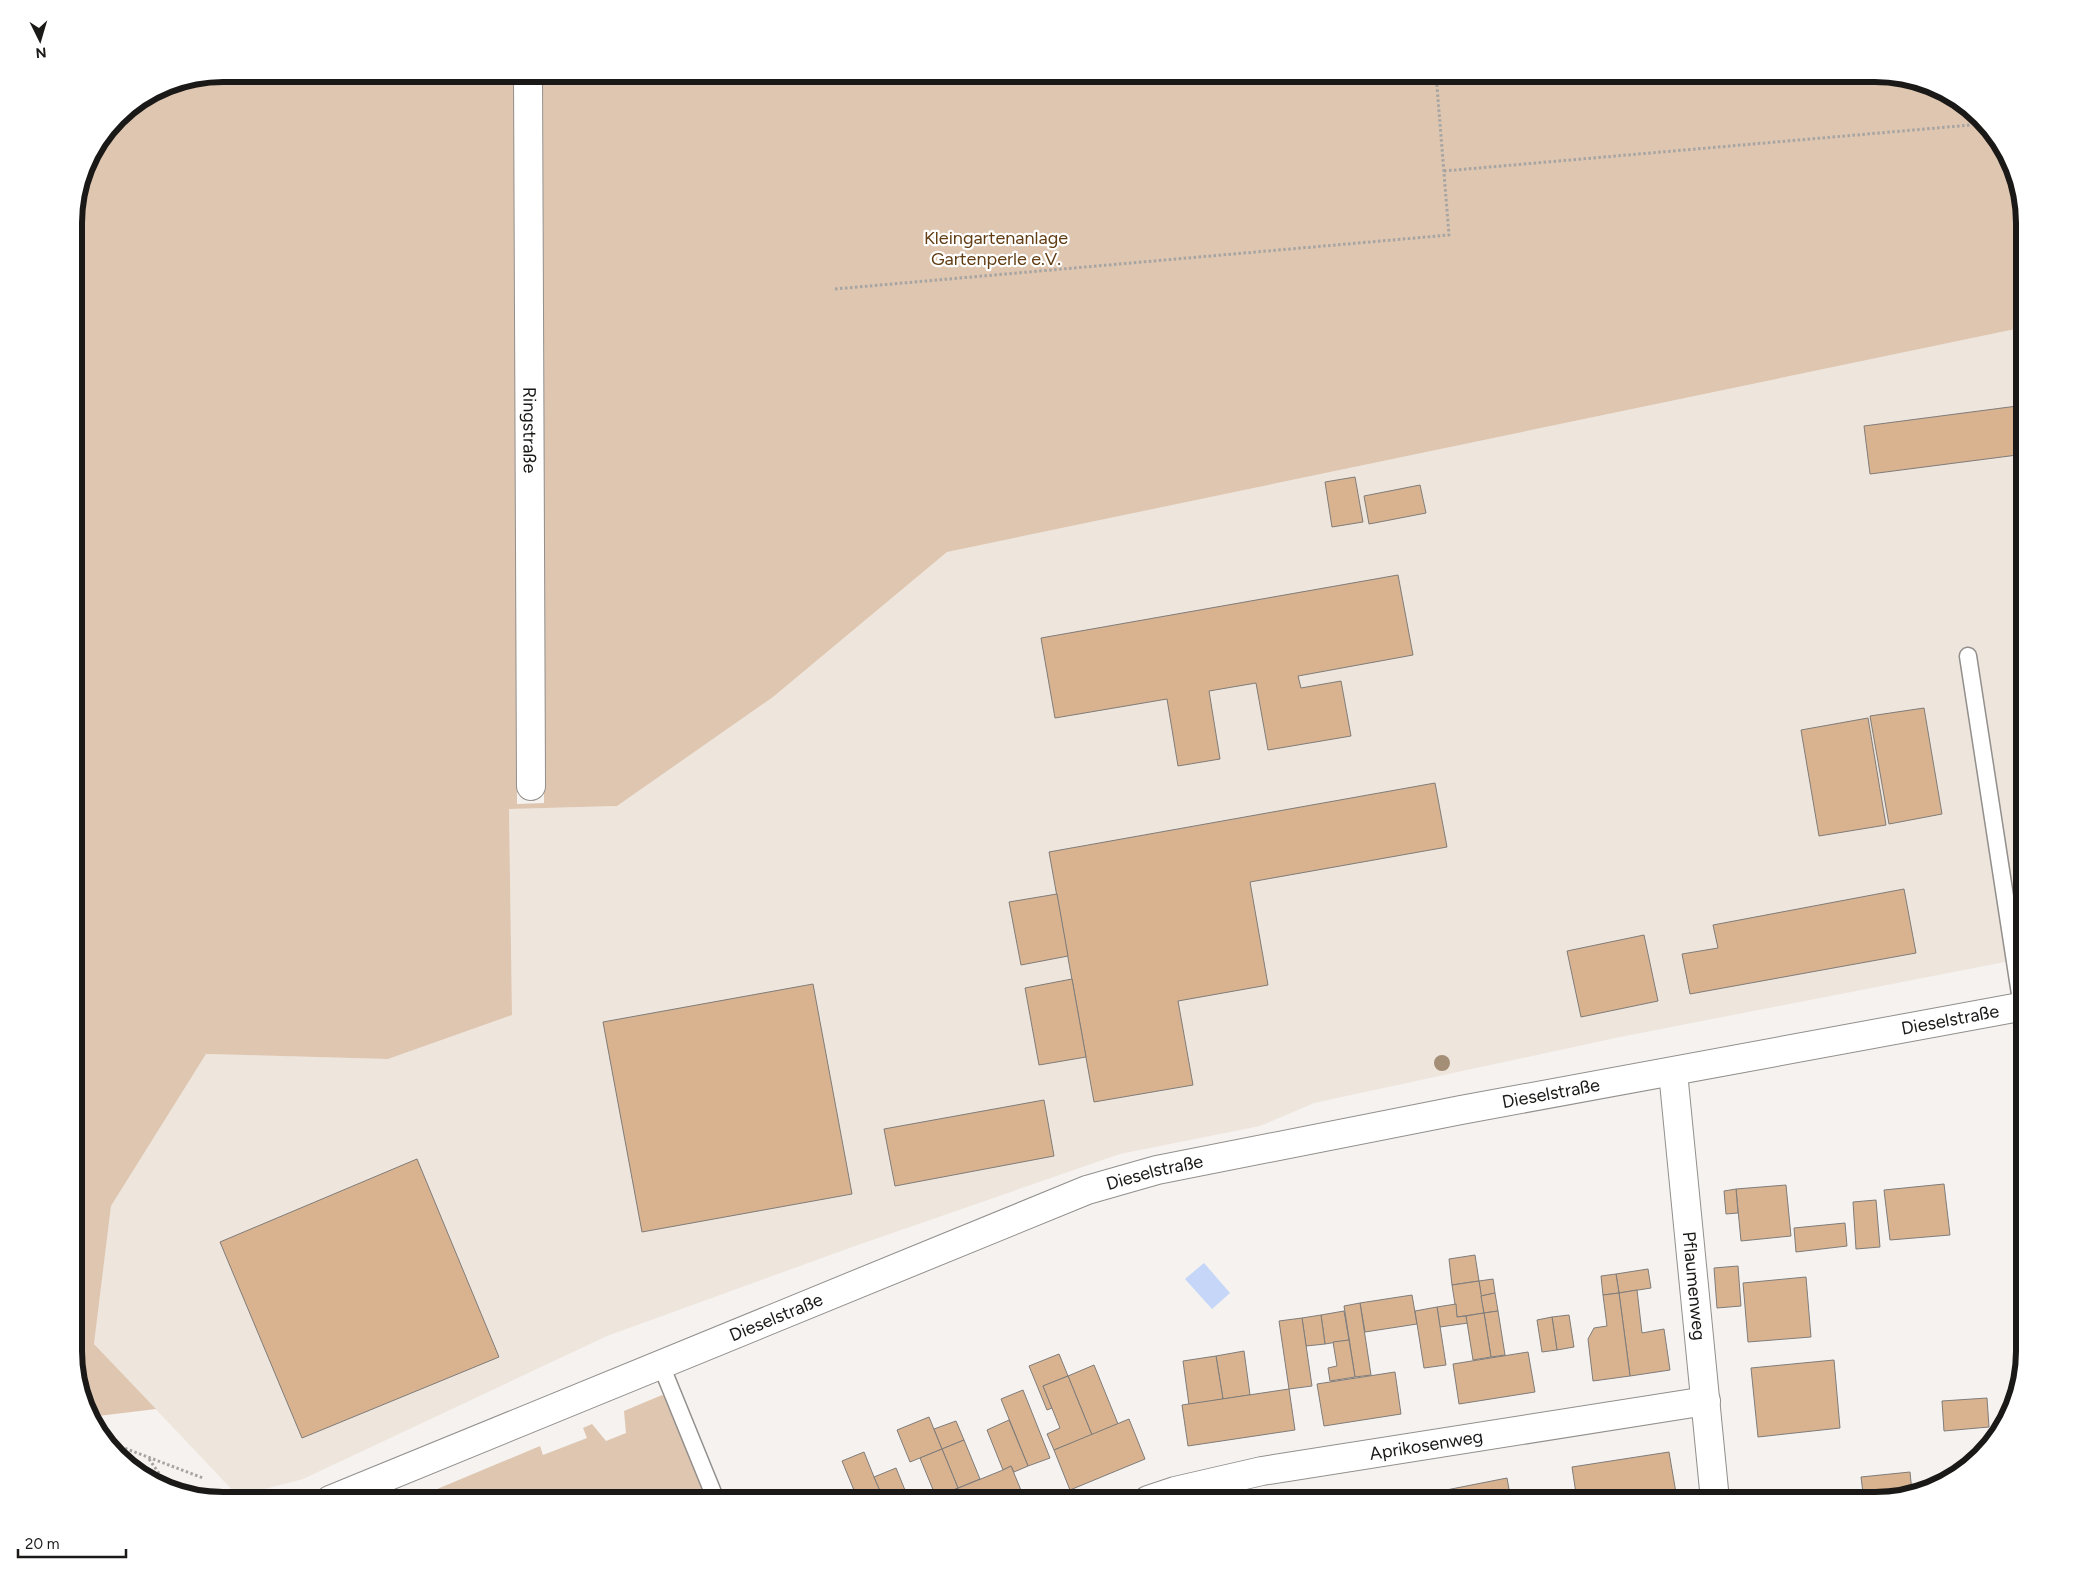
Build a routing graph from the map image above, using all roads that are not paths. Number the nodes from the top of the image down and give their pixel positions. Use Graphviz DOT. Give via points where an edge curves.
graph roads {
  1 [pos="528,83"];
  2 [pos="1968,656"];
  3 [pos="531,786"];
  4 [pos="2016,957"];
  5 [pos="2016,1008"];
  6 [pos="1673,1072"];
  7 [pos="661,1365"];
  8 [pos="1706,1401"];
  9 [pos="350,1492"];
  10 [pos="713,1492"];
  11 [pos="1172,1492"];
  12 [pos="1714,1492"];
  1 -- 3 [label="street, Ringstraße"];
  2 -- 4 [label="lane"];
  5 -- 6 [label="street, Dieselstraße"];
  6 -- 7 [label="street, Dieselstraße" via="1156,1170 1086,1190"];
  6 -- 8 [label="street, Pflaumenweg"];
  7 -- 9 [label="street, Dieselstraße"];
  7 -- 10 [label="lane"];
  8 -- 11 [label="street, Aprikosenweg" via="1262,1470"];
  8 -- 12 [label="street, Pflaumenweg"];
}
